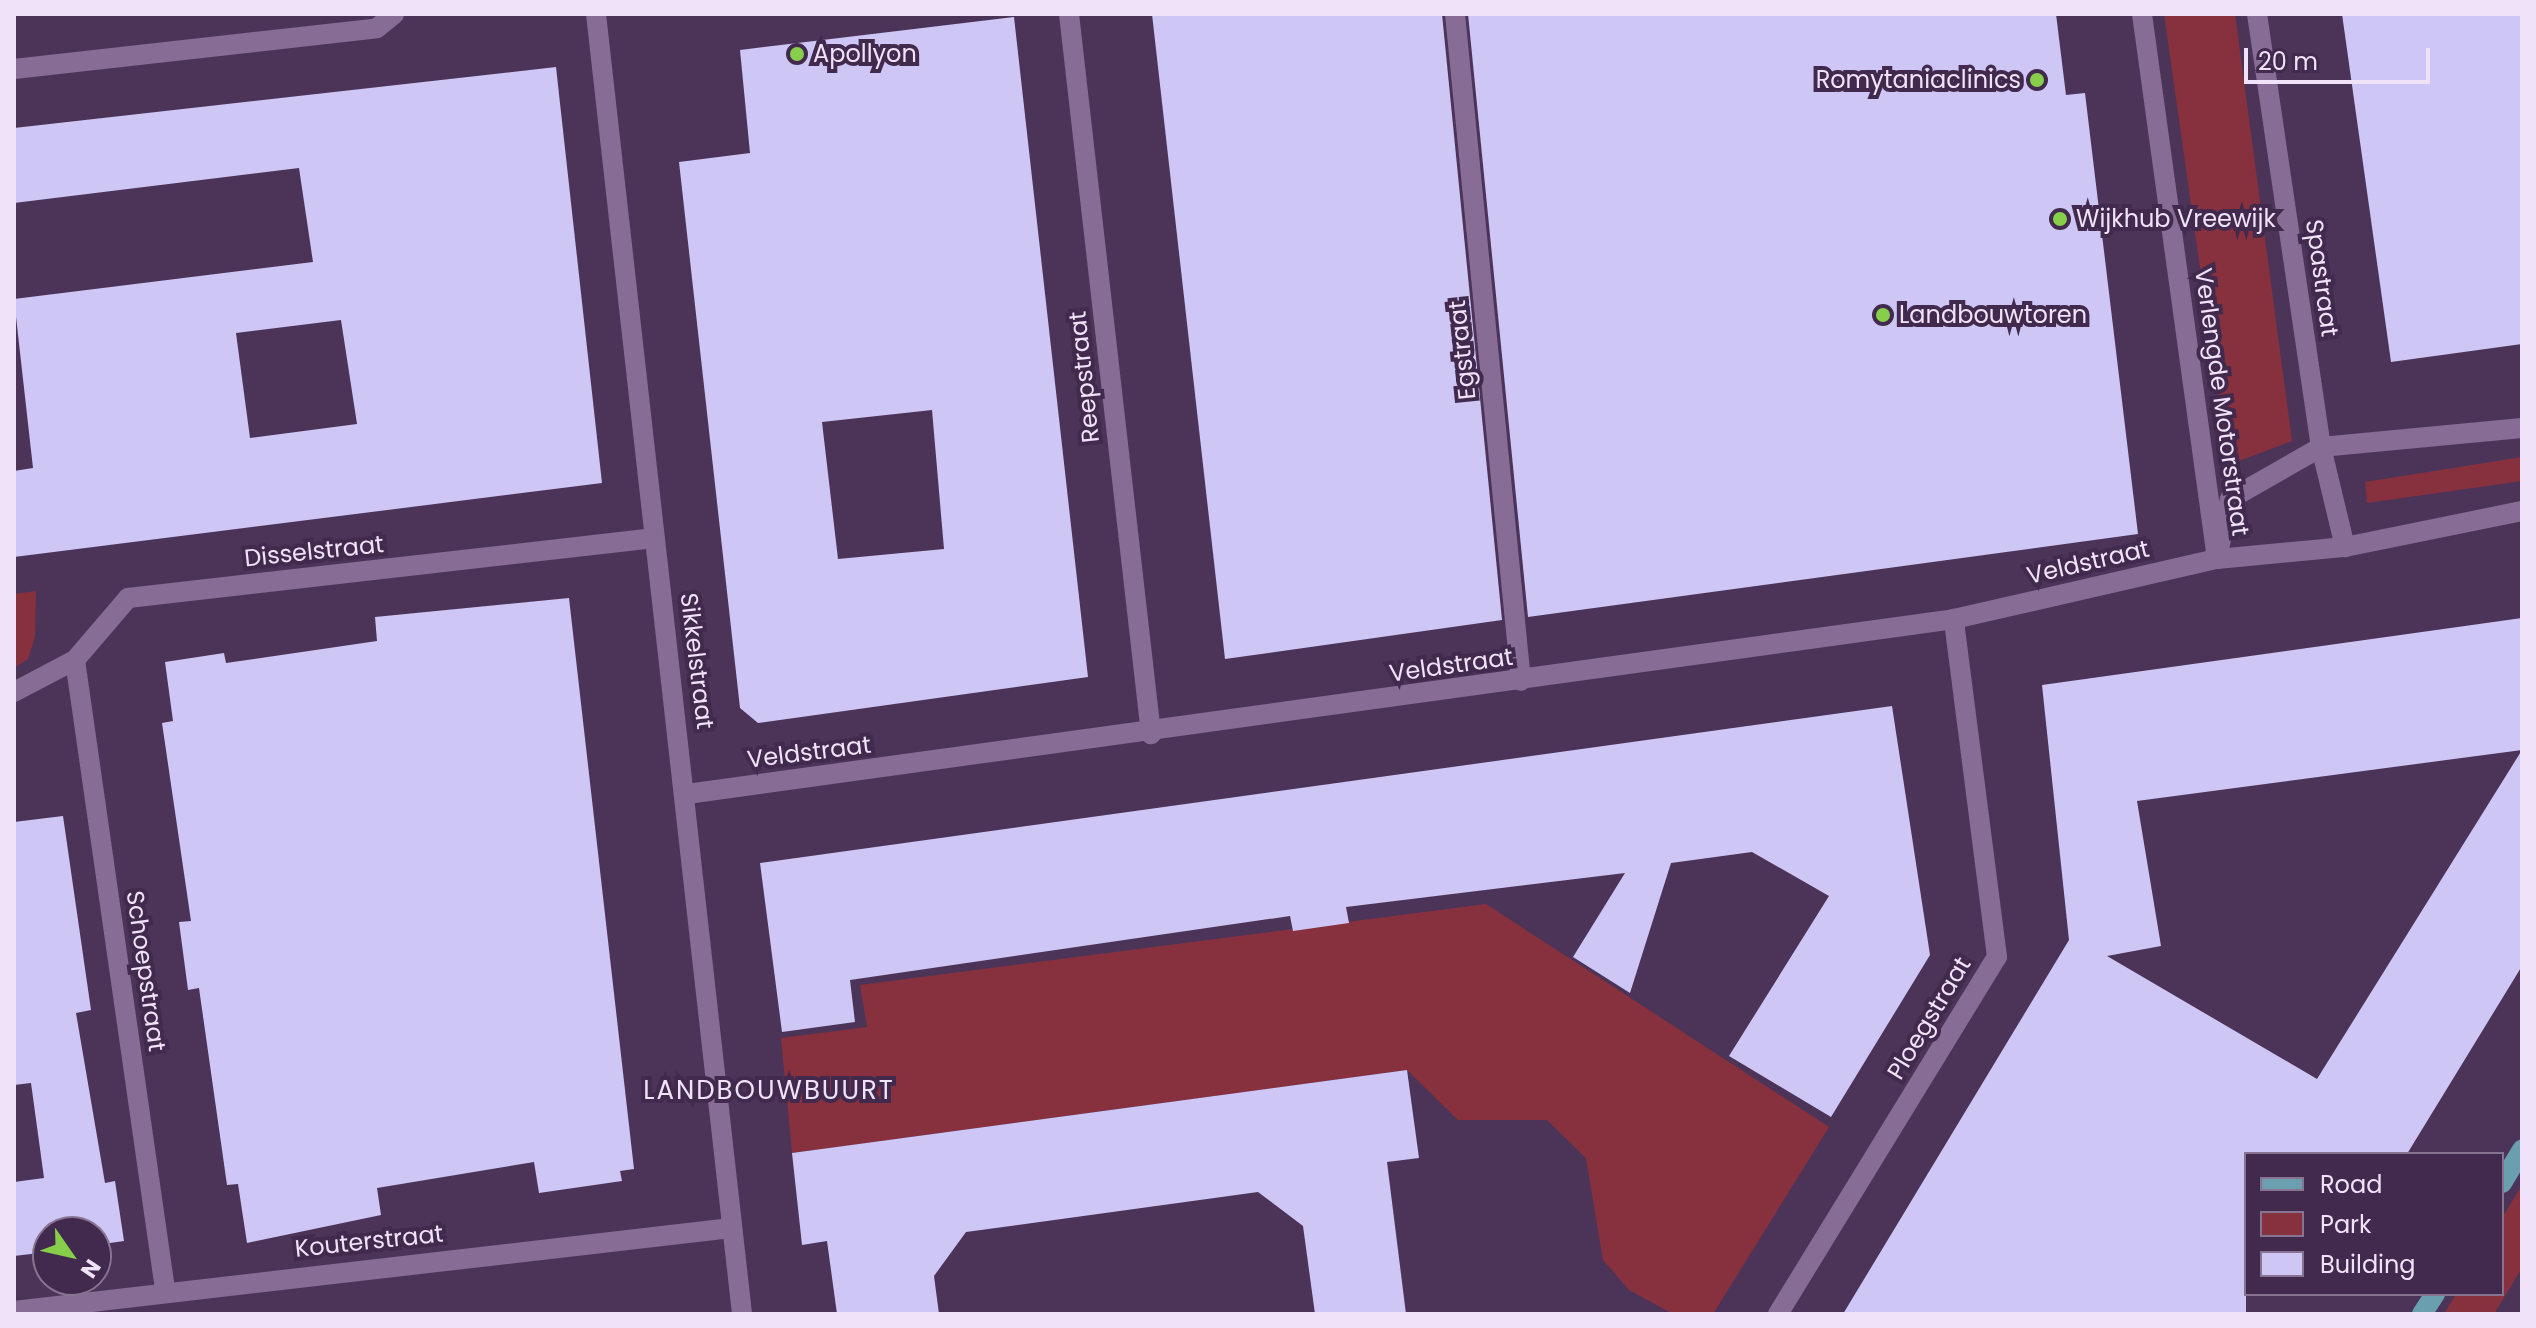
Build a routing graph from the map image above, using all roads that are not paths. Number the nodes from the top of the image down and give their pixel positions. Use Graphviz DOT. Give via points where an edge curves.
graph roads {
  1 [pos="394,14"];
  2 [pos="596,14"];
  3 [pos="1069,14"];
  4 [pos="1455,14"];
  5 [pos="2142,14"];
  6 [pos="2257,14"];
  7 [pos="14,69"];
  8 [pos="2522,428"];
  9 [pos="2321,447"];
  10 [pos="2522,511"];
  11 [pos="655,538"];
  12 [pos="2345,547"];
  13 [pos="2217,559"];
  14 [pos="1954,619"];
  15 [pos="75,660"];
  16 [pos="1521,681"];
  17 [pos="14,692"];
  18 [pos="1151,734"];
  19 [pos="687,794"];
  20 [pos="2522,1150"];
  21 [pos="2504,1180"];
  22 [pos="731,1228"];
  23 [pos="165,1289"];
  24 [pos="2434,1296"];
  25 [pos="14,1311"];
  26 [pos="742,1314"];
  27 [pos="1778,1314"];
  28 [pos="2422,1314"];
  1 -- 7 [label="street" via="377,28"];
  2 -- 11 [label="street, Sikkelstraat"];
  3 -- 18 [label="street, Reepstraat"];
  4 -- 16 [label="street, Egstraat"];
  5 -- 13 [label="street, Verlengde Motorstraat"];
  6 -- 9 [label="street, Spastraat"];
  8 -- 9 [label="street"];
  9 -- 12 [label="street, Spastraat"];
  9 -- 13 [label="street" via="2230,499"];
  10 -- 12 [label="street, Veldstraat"];
  11 -- 15 [label="street, Disselstraat" via="128,598"];
  11 -- 19 [label="street, Sikkelstraat"];
  12 -- 13 [label="street, Veldstraat"];
  13 -- 14 [label="street, Veldstraat"];
  14 -- 16 [label="street, Veldstraat"];
  14 -- 27 [label="street, Ploegstraat" via="1997,957"];
  15 -- 17 [label="street, Disselstraat"];
  15 -- 23 [label="street, Schoepstraat"];
  16 -- 18 [label="street, Veldstraat"];
  18 -- 19 [label="street, Veldstraat"];
  19 -- 22 [label="street, Sikkelstraat"];
  20 -- 21 [label="main road"];
  22 -- 23 [label="street, Kouterstraat"];
  22 -- 26 [label="street, Sikkelstraat"];
  23 -- 25 [label="street, Kouterstraat"];
  24 -- 28 [label="main road"];
}
